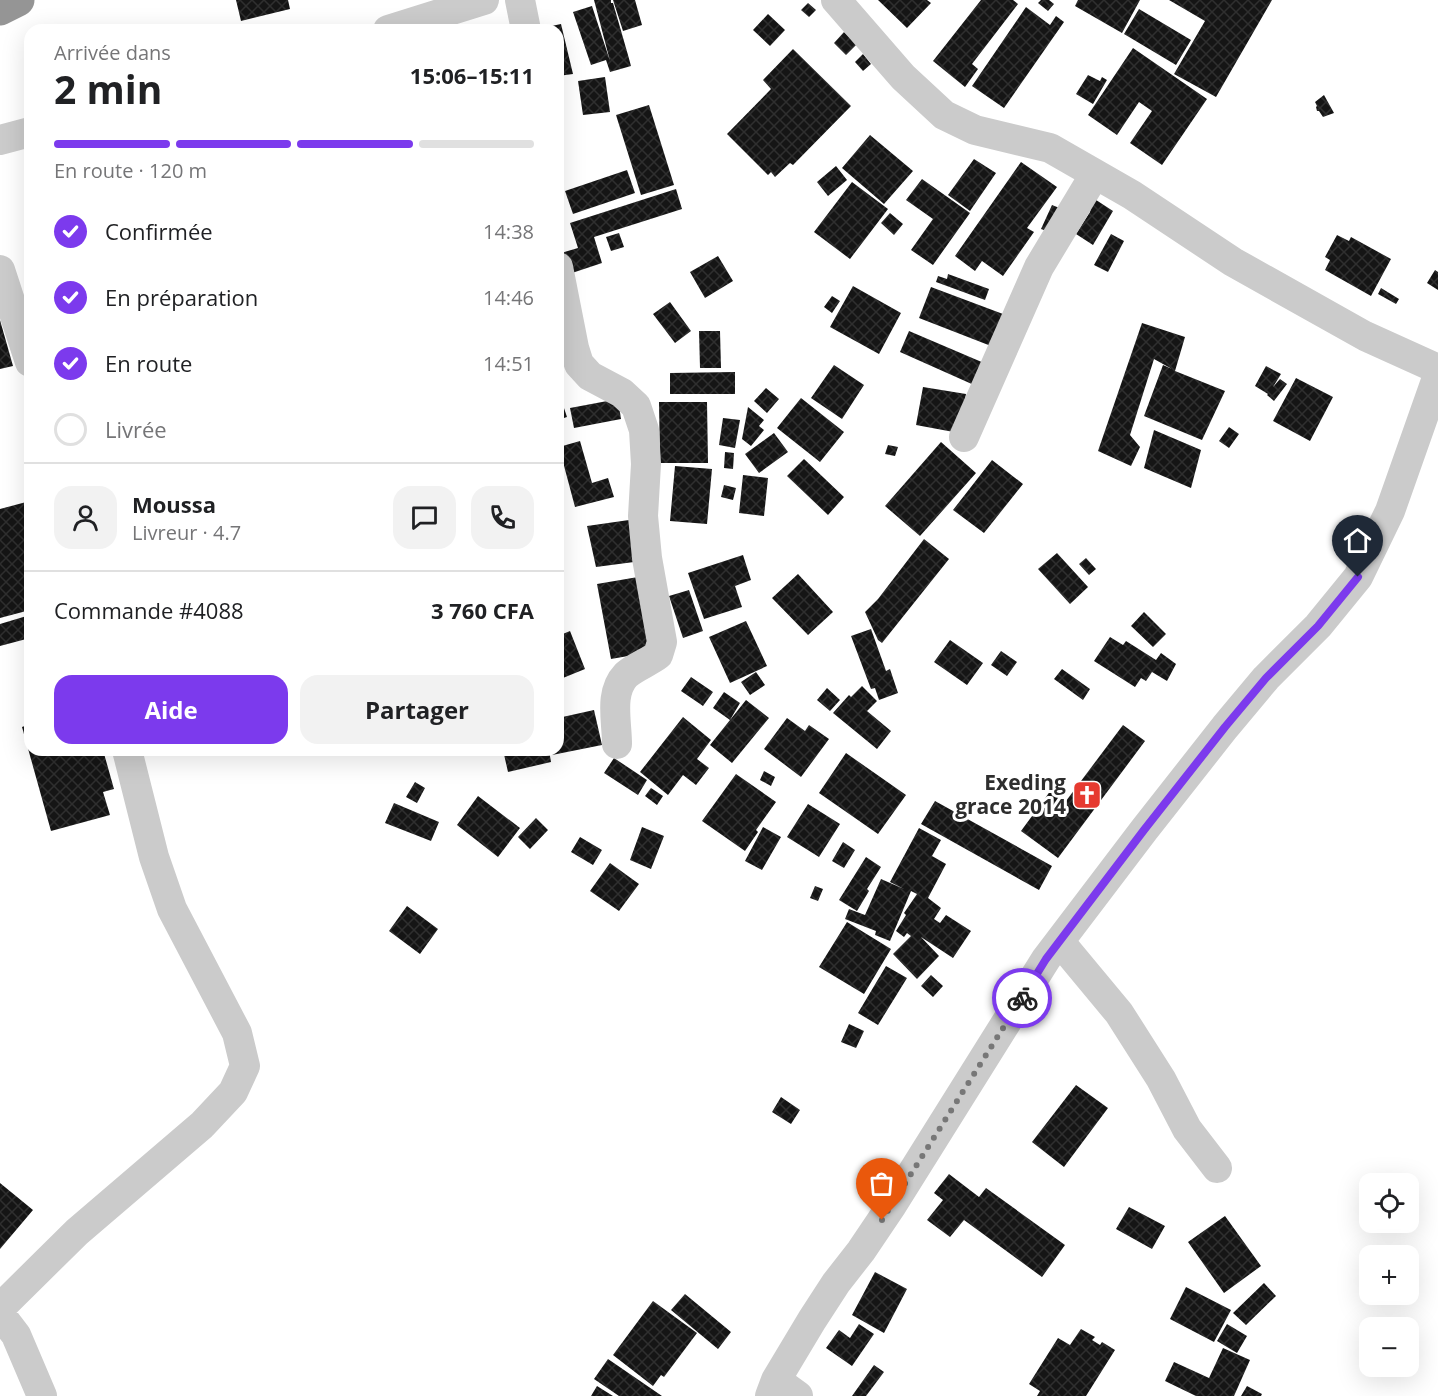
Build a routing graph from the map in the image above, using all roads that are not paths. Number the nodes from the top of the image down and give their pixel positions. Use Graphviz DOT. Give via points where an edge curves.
graph roads {
  1 [pos="18,0"];
  2 [pos="484,0"];
  3 [pos="520,0"];
  4 [pos="836,0"];
  5 [pos="0,9"];
  6 [pos="407,24"];
  7 [pos="525,24"];
  8 [pos="24,134"];
  9 [pos="0,140"];
  10 [pos="1095,174"];
  11 [pos="0,270"];
  12 [pos="564,297"];
  13 [pos="24,344"];
  14 [pos="1438,369"];
  15 [pos="1438,375"];
  16 [pos="964,437"];
  17 [pos="618,744"];
  18 [pos="129,756"];
  19 [pos="1060,942"];
  20 [pos="1217,1168"];
  21 [pos="0,1308"];
  22 [pos="0,1314"];
  23 [pos="781,1391"];
  24 [pos="42,1396"];
  1 -- 5 [label="highway"];
  2 -- 6 [label="street"];
  3 -- 7 [label="street"];
  4 -- 10 [label="street" via="903,77 944,115 975,130 1050,148"];
  8 -- 9 [label="street"];
  10 -- 14 [label="street" via="1233,262 1365,336"];
  10 -- 16 [label="street" via="1039,267"];
  11 -- 13 [label="street"];
  12 -- 17 [label="street" via="579,364 590,376 622,393 636,406 644,430 643,516 662,642 658,655 627,674 615,694"];
  15 -- 19 [label="street" via="1389,511 1358,577 1225,727"];
  18 -- 21 [label="street" via="154,857 172,909 237,1033 245,1066 233,1092 202,1125 78,1232"];
  19 -- 20 [label="street" via="1119,1013 1187,1129"];
  19 -- 23 [label="street" via="892,1205 812,1320"];
  22 -- 24 [label="street" via="15,1335"];
}
